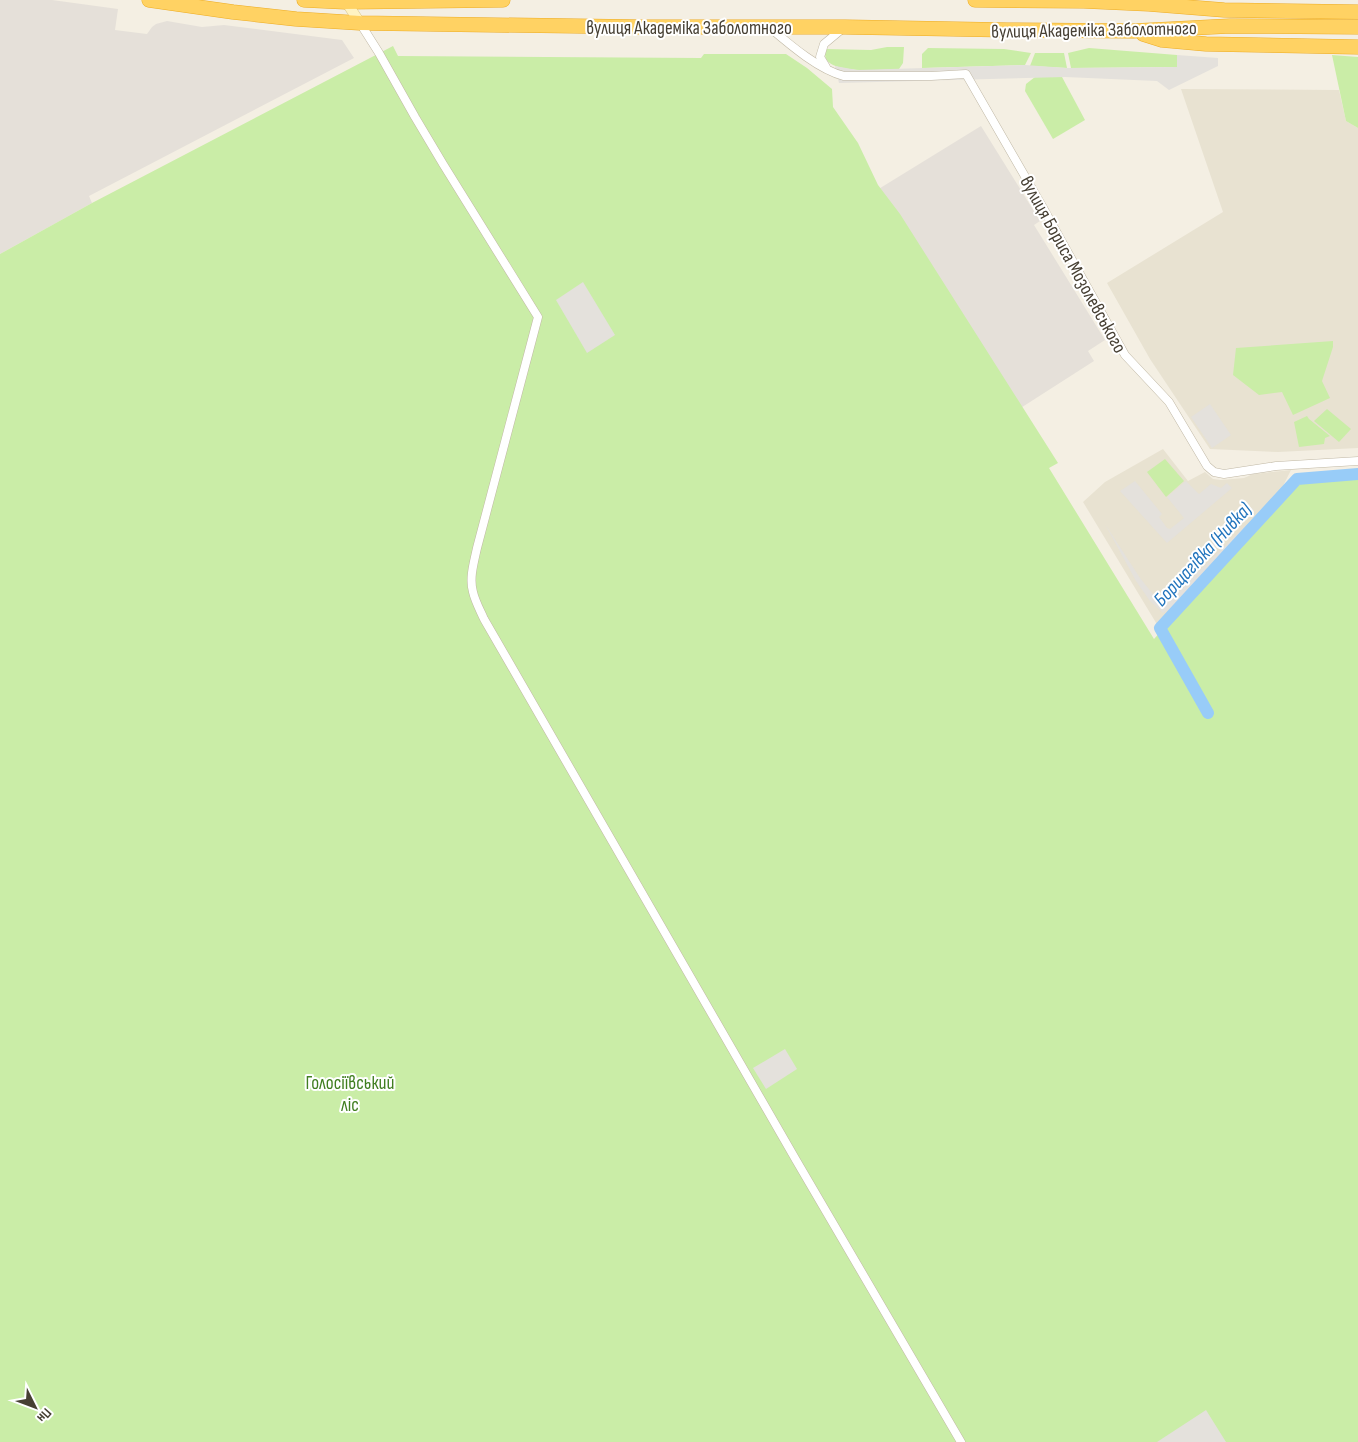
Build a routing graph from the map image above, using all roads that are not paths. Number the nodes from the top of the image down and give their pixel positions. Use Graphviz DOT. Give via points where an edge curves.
graph roads {
  1 [pos="150,0"];
  2 [pos="304,0"];
  3 [pos="502,0"];
  4 [pos="975,0"];
  5 [pos="1164,0"];
  6 [pos="346,1"];
  7 [pos="1084,1"];
  8 [pos="1141,3"];
  9 [pos="1358,12"];
  10 [pos="360,23"];
  11 [pos="769,27"];
  12 [pos="845,27"];
  13 [pos="1358,27"];
  14 [pos="1133,31"];
  15 [pos="1358,47"];
  16 [pos="828,70"];
  17 [pos="1358,461"];
  18 [pos="961,1442"];
  1 -- 10 [label="highway, вулиця Академіка Заболотного" via="296,19"];
  2 -- 6 [label="highway"];
  3 -- 6 [label="highway"];
  4 -- 7 [label="highway, вулиця Академіка Заболотного"];
  5 -- 8 [label="highway"];
  6 -- 10 [label="street"];
  7 -- 8 [label="highway, вулиця Академіка Заболотного"];
  8 -- 9 [label="highway, вулиця Академіка Заболотного" via="1224,10"];
  10 -- 11 [label="highway, вулиця Академіка Заболотного"];
  10 -- 18 [label="street" via="438,157 538,317 477,548 472,575 478,604 516,675"];
  11 -- 12 [label="highway, вулиця Академіка Заболотного"];
  11 -- 16 [label="street"];
  12 -- 14 [label="highway, вулиця Академіка Заболотного"];
  12 -- 16 [label="street" via="824,44 820,56"];
  13 -- 14 [label="highway, вулиця Академіка Заболотного" via="1230,26"];
  14 -- 15 [label="highway" via="1177,42"];
  16 -- 17 [label="street, вулиця Бориса Мозолевського" via="844,76 966,74 1125,355 1169,402 1207,466 1214,472 1224,474 1276,466"];
}
